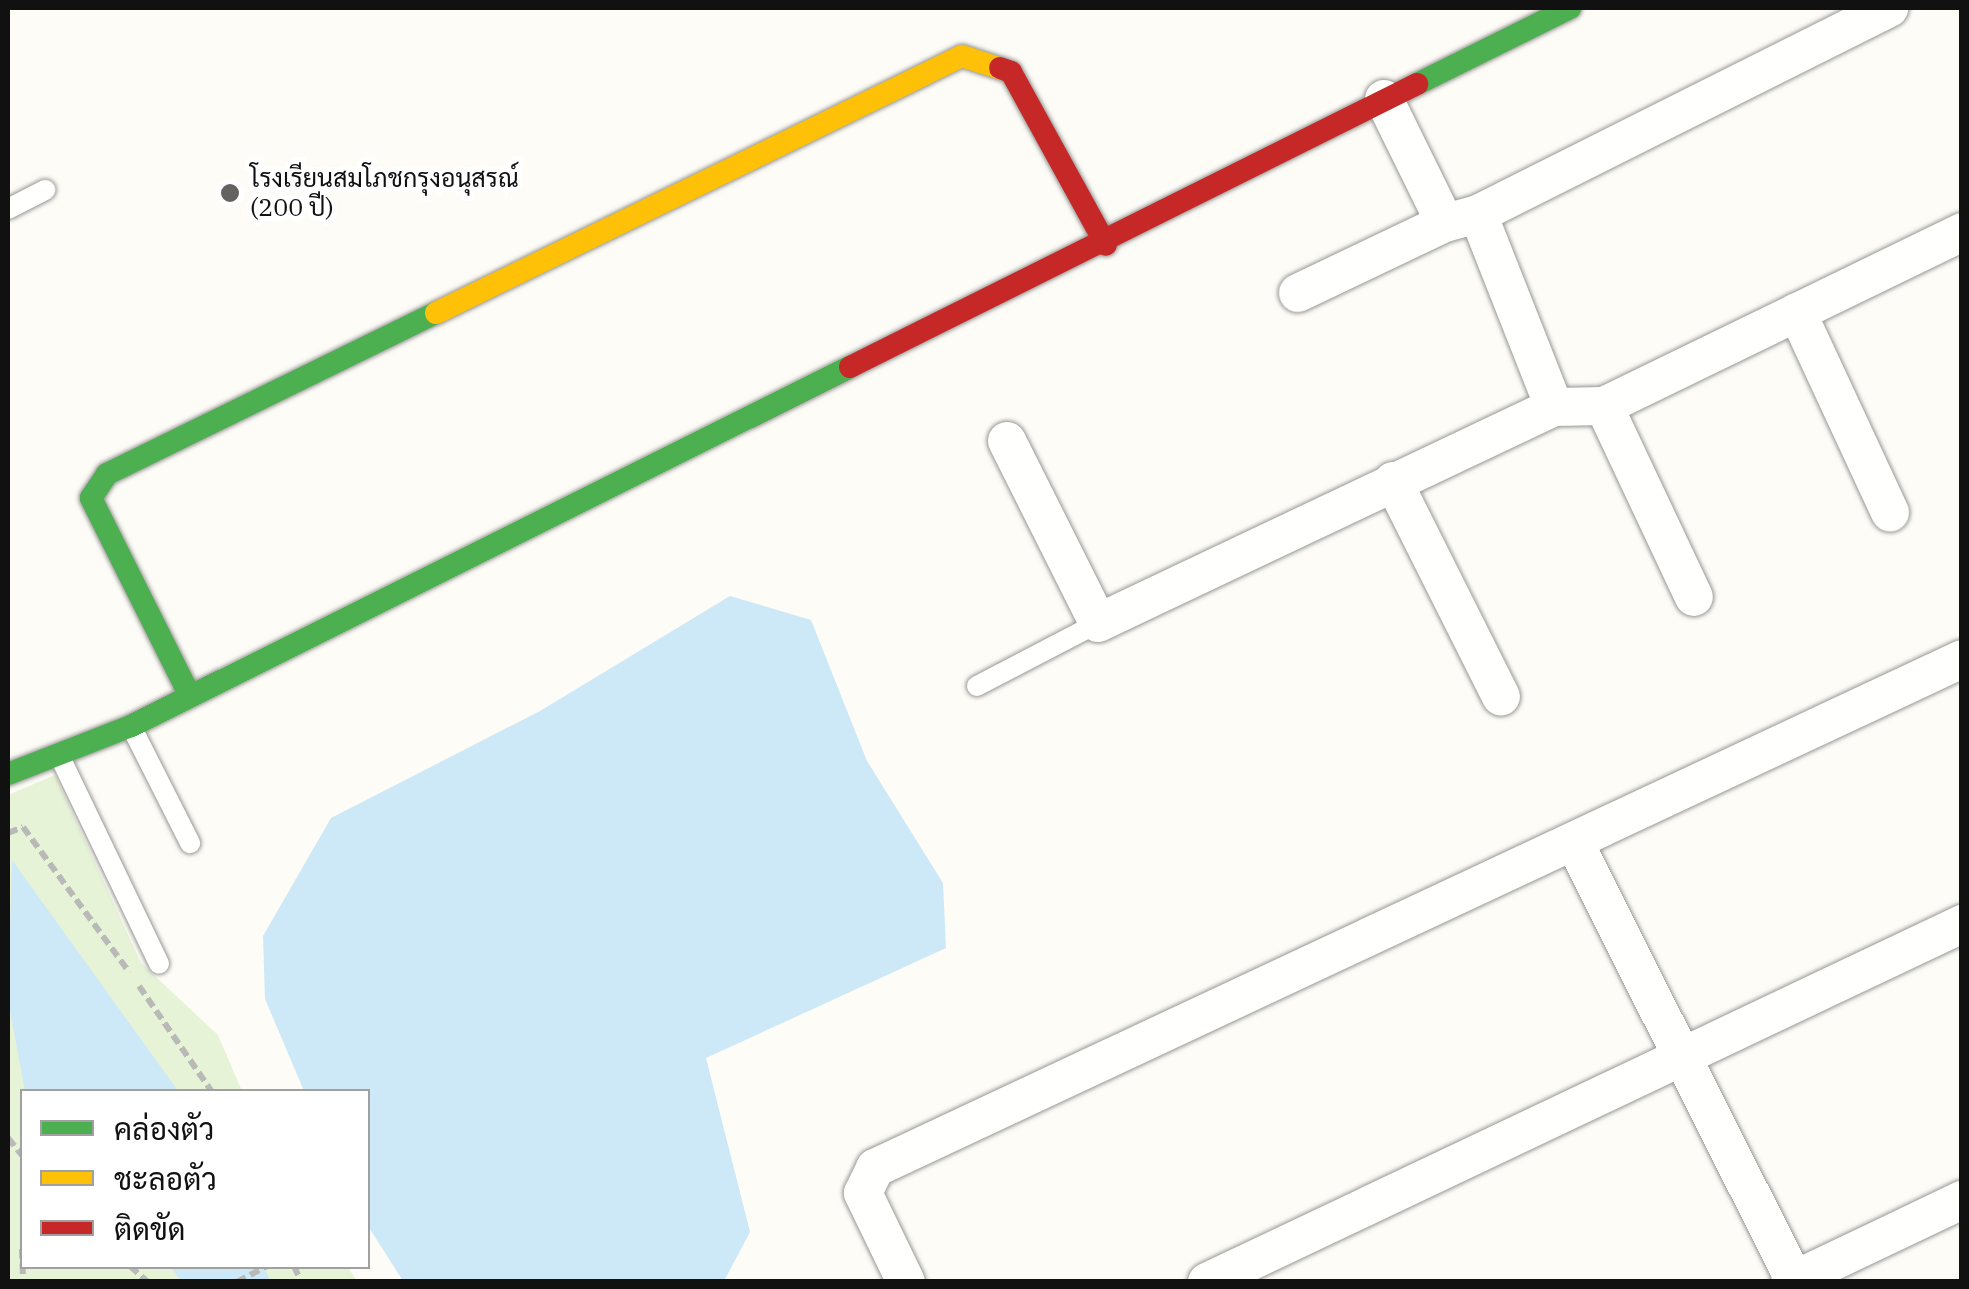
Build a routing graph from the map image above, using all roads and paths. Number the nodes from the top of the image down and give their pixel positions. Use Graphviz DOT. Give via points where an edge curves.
graph roads {
  1 [pos="1889,8"];
  2 [pos="1562,9"];
  3 [pos="1384,99"];
  4 [pos="45,190"];
  5 [pos="8,208"];
  6 [pos="1461,218"];
  7 [pos="1962,232"];
  8 [pos="1106,245"];
  9 [pos="1298,293"];
  10 [pos="1797,312"];
  11 [pos="1604,406"];
  12 [pos="1554,407"];
  13 [pos="1007,441"];
  14 [pos="1392,482"];
  15 [pos="1890,512"];
  16 [pos="1694,597"];
  17 [pos="1098,622"];
  18 [pos="1962,658"];
  19 [pos="978,686"];
  20 [pos="189,694"];
  21 [pos="1501,697"];
  22 [pos="131,726"];
  23 [pos="8,746"];
  24 [pos="59,755"];
  25 [pos="14,773"];
  26 [pos="8,833"];
  27 [pos="190,843"];
  28 [pos="1575,844"];
  29 [pos="1962,924"];
  30 [pos="159,964"];
  31 [pos="1681,1056"];
  32 [pos="210,1089"];
  33 [pos="1962,1200"];
  34 [pos="261,1269"];
  35 [pos="138,1278"];
  36 [pos="1793,1281"];
  37 [pos="148,1282"];
  38 [pos="237,1282"];
  39 [pos="906,1282"];
  40 [pos="1207,1282"];
  1 -- 6 [label="street"];
  2 -- 3 [label="street"];
  3 -- 6 [label="street"];
  3 -- 8 [label="street"];
  4 -- 5 [label="lane"];
  6 -- 9 [label="street"];
  6 -- 12 [label="street"];
  7 -- 10 [label="street"];
  8 -- 20 [label="street"];
  8 -- 20 [label="street" via="1011,72 962,56 107,474 91,498"];
  10 -- 11 [label="street"];
  10 -- 15 [label="street"];
  11 -- 12 [label="street"];
  11 -- 16 [label="street"];
  12 -- 14 [label="street"];
  13 -- 17 [label="street"];
  14 -- 17 [label="street"];
  14 -- 21 [label="street"];
  17 -- 19 [label="lane"];
  18 -- 28 [label="street"];
  20 -- 22 [label="street"];
  22 -- 24 [label="street"];
  22 -- 27 [label="lane"];
  23 -- 25 [label="lane"];
  24 -- 25 [label="street"];
  24 -- 30 [label="lane"];
  26 -- 32 [label="path" via="22,828"];
  28 -- 31 [label="street"];
  28 -- 39 [label="street" via="875,1168 863,1193"];
  29 -- 31 [label="street"];
  31 -- 36 [label="street"];
  31 -- 40 [label="street"];
  33 -- 36 [label="street"];
  34 -- 38 [label="path"];
  35 -- 37 [label="path"];
}
